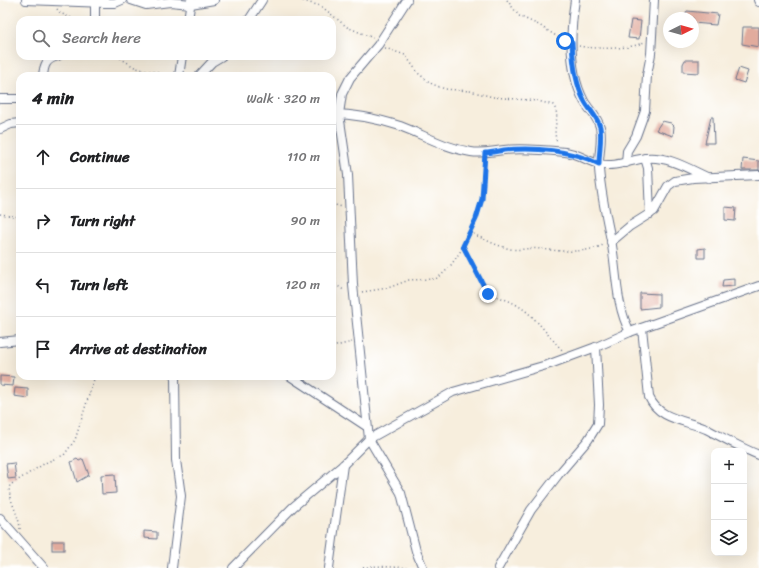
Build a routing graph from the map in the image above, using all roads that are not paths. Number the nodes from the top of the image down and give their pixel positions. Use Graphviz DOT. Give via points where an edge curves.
graph roads {
  1 [pos="26,0"];
  2 [pos="122,0"];
  3 [pos="131,0"];
  4 [pos="214,0"];
  5 [pos="262,0"];
  6 [pos="407,0"];
  7 [pos="575,0"];
  8 [pos="654,0"];
  9 [pos="191,2"];
  10 [pos="95,3"];
  11 [pos="95,16"];
  12 [pos="189,16"];
  13 [pos="252,16"];
  14 [pos="48,60"];
  15 [pos="181,60"];
  16 [pos="215,60"];
  17 [pos="44,72"];
  18 [pos="180,72"];
  19 [pos="203,72"];
  20 [pos="16,99"];
  21 [pos="0,100"];
  22 [pos="336,114"];
  23 [pos="16,124"];
  24 [pos="3,127"];
  25 [pos="645,158"];
  26 [pos="626,163"];
  27 [pos="599,164"];
  28 [pos="759,175"];
  29 [pos="709,178"];
  30 [pos="650,214"];
  31 [pos="611,242"];
  32 [pos="759,286"];
  33 [pos="642,328"];
  34 [pos="630,332"];
  35 [pos="16,340"];
  36 [pos="0,342"];
  37 [pos="596,347"];
  38 [pos="174,380"];
  39 [pos="296,380"];
  40 [pos="366,426"];
  41 [pos="369,439"];
  42 [pos="759,455"];
  43 [pos="343,465"];
  44 [pos="0,518"];
  45 [pos="44,568"];
  46 [pos="172,568"];
  47 [pos="233,568"];
  48 [pos="329,568"];
  49 [pos="423,568"];
  50 [pos="498,568"];
  1 -- 10 [label="street"];
  2 -- 10 [label="street" via="115,3"];
  3 -- 9 [label="street" via="146,5"];
  4 -- 9 [label="street"];
  5 -- 13 [label="street"];
  6 -- 22 [label="street" via="379,44 346,83"];
  7 -- 27 [label="street" via="572,20 574,68 584,101 600,128"];
  8 -- 26 [label="street" via="645,115 627,151"];
  9 -- 12 [label="street"];
  10 -- 11 [label="street"];
  14 -- 17 [label="street"];
  15 -- 18 [label="street"];
  16 -- 19 [label="street"];
  20 -- 21 [label="street"];
  22 -- 27 [label="street" via="370,118 400,127 436,143 469,152 563,152"];
  22 -- 40 [label="street" via="348,175 354,294"];
  23 -- 24 [label="street"];
  25 -- 26 [label="street"];
  25 -- 29 [label="street" via="677,162"];
  25 -- 30 [label="street" via="648,168"];
  26 -- 27 [label="street"];
  27 -- 31 [label="street" via="603,207"];
  28 -- 29 [label="street"];
  29 -- 30 [label="street" via="693,178 672,183"];
  30 -- 31 [label="street"];
  31 -- 34 [label="street" via="624,317"];
  32 -- 33 [label="street"];
  33 -- 34 [label="street"];
  33 -- 42 [label="street" via="649,397 654,406 670,417 705,429"];
  34 -- 37 [label="street"];
  35 -- 36 [label="street"];
  37 -- 41 [label="street" via="550,364 453,392"];
  37 -- 50 [label="street" via="598,424 531,510"];
  38 -- 46 [label="street" via="176,460 181,496"];
  39 -- 40 [label="street"];
  40 -- 41 [label="street"];
  41 -- 43 [label="street"];
  41 -- 49 [label="street" via="401,493"];
  43 -- 47 [label="street" via="293,507"];
  43 -- 48 [label="street"];
  44 -- 45 [label="street"];
}
